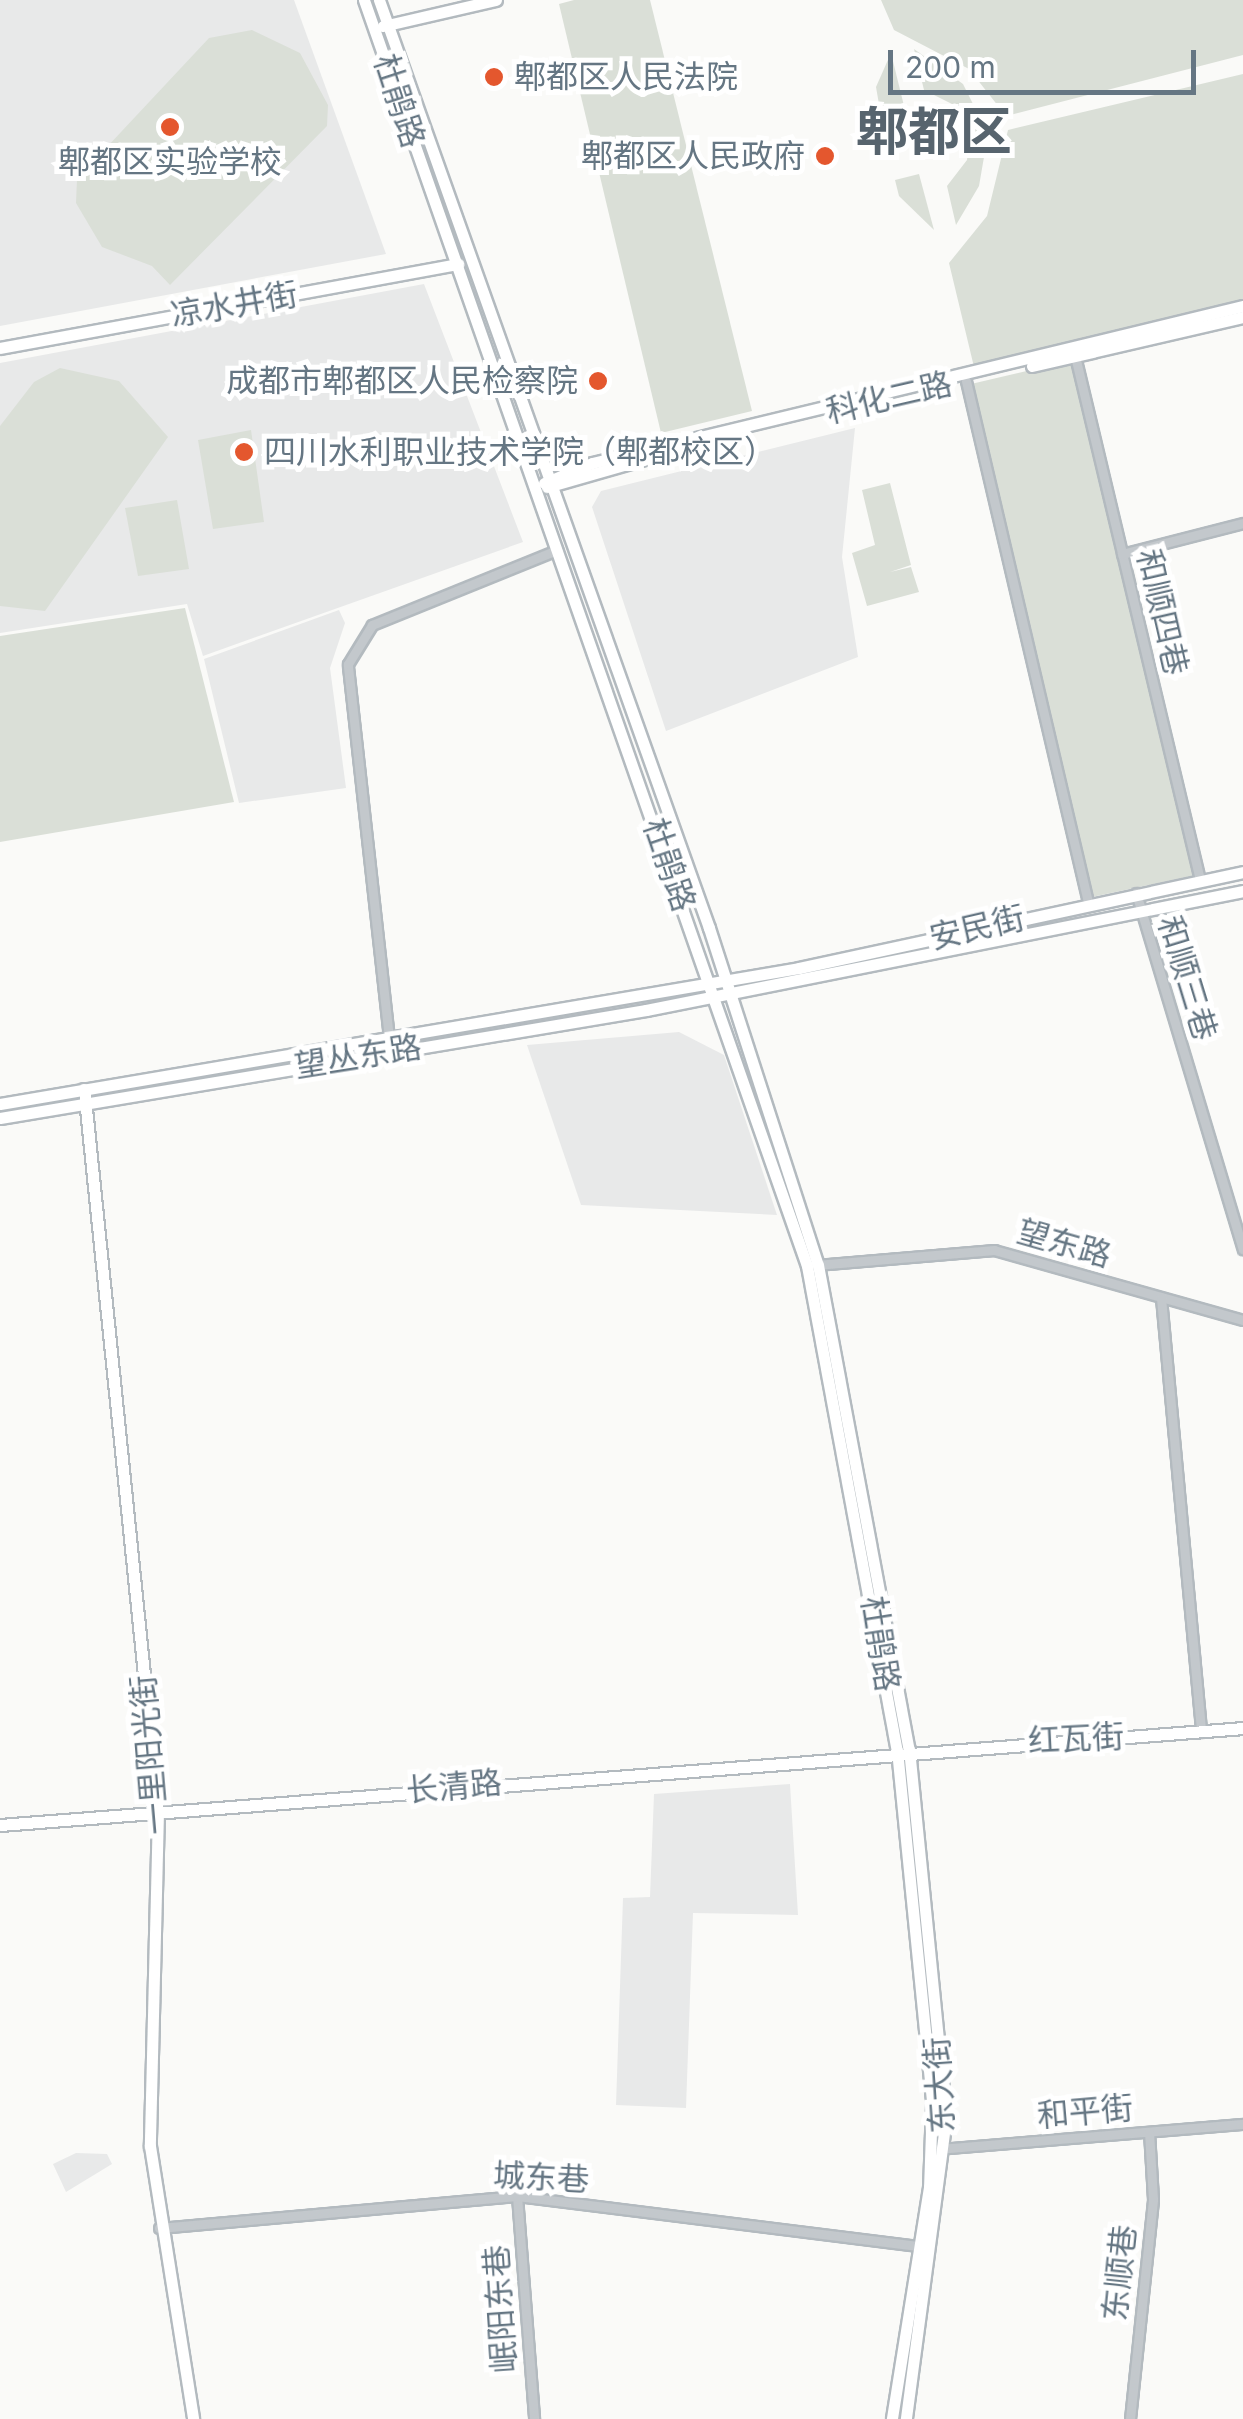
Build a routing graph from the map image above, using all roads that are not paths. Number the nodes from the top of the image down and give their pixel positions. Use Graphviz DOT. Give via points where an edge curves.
graph roads {
  1 [pos="364,0"];
  2 [pos="379,0"];
  3 [pos="496,0"];
  4 [pos="388,25"];
  5 [pos="374,28"];
  6 [pos="469,262"];
  7 [pos="453,265"];
  8 [pos="1243,306"];
  9 [pos="1243,317"];
  10 [pos="0,348"];
  11 [pos="1076,356"];
  12 [pos="966,381"];
  13 [pos="546,484"];
  14 [pos="1243,523"];
  15 [pos="557,550"];
  16 [pos="1122,554"];
  17 [pos="1243,872"];
  18 [pos="1200,880"];
  19 [pos="1243,891"];
  20 [pos="1136,894"];
  21 [pos="1088,902"];
  22 [pos="1140,912"];
  23 [pos="728,988"];
  24 [pos="713,990"];
  25 [pos="389,1038"];
  26 [pos="84,1096"];
  27 [pos="0,1104"];
  28 [pos="0,1118"];
  29 [pos="1243,1249"];
  30 [pos="812,1265"];
  31 [pos="1161,1298"];
  32 [pos="1243,1320"];
  33 [pos="1243,1728"];
  34 [pos="1201,1732"];
  35 [pos="903,1749"];
  36 [pos="158,1811"];
  37 [pos="0,1825"];
  38 [pos="1243,2124"];
  39 [pos="1149,2132"];
  40 [pos="944,2148"];
  41 [pos="930,2149"];
  42 [pos="518,2196"];
  43 [pos="159,2228"];
  44 [pos="920,2246"];
  45 [pos="193,2419"];
  46 [pos="534,2419"];
  47 [pos="892,2419"];
  48 [pos="906,2419"];
  49 [pos="1130,2419"];
  1 -- 5 [label="main road, 杜鹃路"];
  2 -- 4 [label="main road, 杜鹃路"];
  3 -- 4 [label="main road"];
  4 -- 5 [label="main road"];
  4 -- 6 [label="main road, 杜鹃路"];
  5 -- 7 [label="main road, 杜鹃路"];
  6 -- 7 [label="main road, 凉水井街"];
  6 -- 13 [label="main road, 杜鹃路"];
  7 -- 10 [label="main road, 凉水井街"];
  7 -- 13 [label="main road, 杜鹃路"];
  8 -- 13 [label="main road"];
  9 -- 11 [label="main road, 科化二路"];
  11 -- 12 [label="main road, 科化二路"];
  11 -- 16 [label="street, 和顺四巷"];
  12 -- 13 [label="main road, 科化二路"];
  12 -- 21 [label="street"];
  13 -- 15 [label="main road, 杜鹃路"];
  13 -- 23 [label="main road, 杜鹃路"];
  14 -- 16 [label="street"];
  15 -- 24 [label="main road, 杜鹃路"];
  15 -- 25 [label="street" via="372,624 348,664"];
  16 -- 18 [label="street, 和顺四巷"];
  17 -- 18 [label="main road, 安民街"];
  18 -- 20 [label="main road, 安民街"];
  19 -- 22 [label="main road, 安民街"];
  20 -- 21 [label="main road, 安民街"];
  20 -- 22 [label="street, 和顺三巷"];
  21 -- 23 [label="main road, 安民街"];
  22 -- 23 [label="main road, 安民街"];
  22 -- 29 [label="street, 和顺三巷"];
  23 -- 24 [label="main road, 安民街"];
  23 -- 30 [label="main road, 杜鹃路"];
  24 -- 25 [label="main road, 望丛东路"];
  24 -- 26 [label="main road, 望丛东路"];
  24 -- 30 [label="main road, 杜鹃路"];
  25 -- 26 [label="main road, 望丛东路"];
  26 -- 27 [label="main road, 望丛东路"];
  26 -- 28 [label="main road, 望丛东路"];
  26 -- 36 [label="main road, 一里阳光街"];
  30 -- 31 [label="street, 望东路" via="994,1250"];
  30 -- 35 [label="main road, 杜鹃路"];
  31 -- 32 [label="street, 望东路"];
  31 -- 34 [label="street"];
  33 -- 34 [label="main road, 红瓦街"];
  34 -- 35 [label="main road, 红瓦街"];
  35 -- 36 [label="main road, 长清路"];
  35 -- 40 [label="main road, 东大街"];
  35 -- 41 [label="main road, 东大街"];
  36 -- 37 [label="main road, 长清路"];
  36 -- 43 [label="main road, 一里阳光街" via="150,2146"];
  38 -- 39 [label="street, 和平街"];
  39 -- 40 [label="street, 和平街"];
  39 -- 49 [label="street, 东顺巷" via="1153,2199"];
  40 -- 41 [label="street, 和平街"];
  40 -- 48 [label="main road, 东大街"];
  41 -- 44 [label="main road, 东大街"];
  42 -- 43 [label="street, 城东巷"];
  42 -- 44 [label="street, 城东巷"];
  42 -- 46 [label="street, 岷阳东巷"];
  43 -- 45 [label="main road, 一里阳光街"];
  44 -- 47 [label="main road, 东大街"];
}
